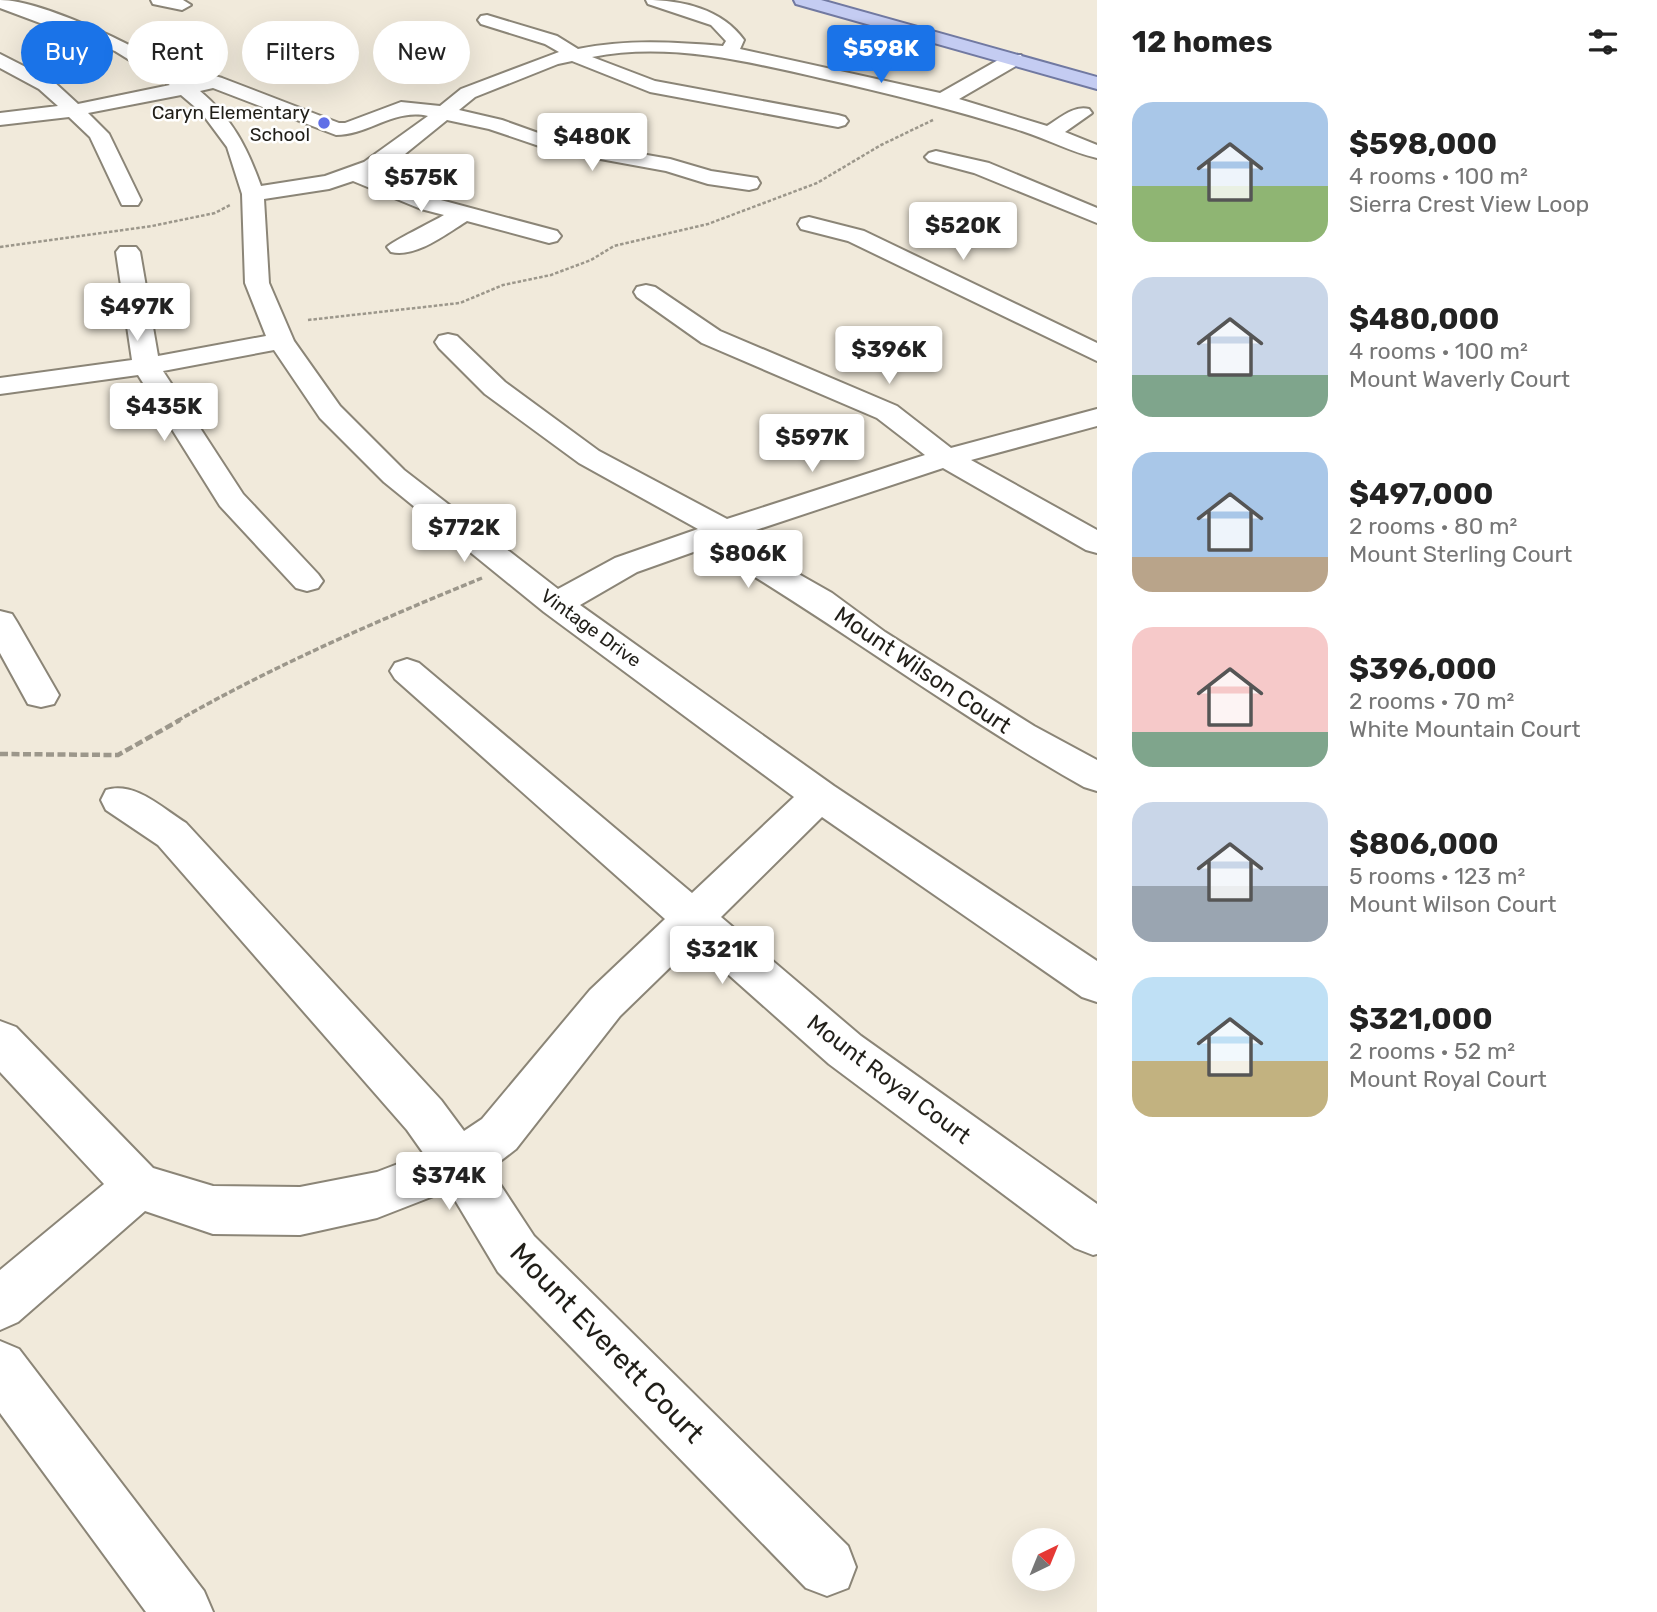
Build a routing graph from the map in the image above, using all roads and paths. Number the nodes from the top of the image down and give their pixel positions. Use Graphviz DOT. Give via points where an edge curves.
graph roads {
  1 [pos="51,0"];
  2 [pos="159,0"];
  3 [pos="654,0"];
  4 [pos="802,0"];
  5 [pos="11,5"];
  6 [pos="182,5"];
  7 [pos="487,20"];
  8 [pos="730,52"];
  9 [pos="575,53"];
  10 [pos="1014,59"];
  11 [pos="0,60"];
  12 [pos="873,67"];
  13 [pos="850,78"];
  14 [pos="1097,83"];
  15 [pos="201,85"];
  16 [pos="943,100"];
  17 [pos="962,106"];
  18 [pos="71,111"];
  19 [pos="445,113"];
  20 [pos="1082,113"];
  21 [pos="0,120"];
  22 [pos="838,121"];
  23 [pos="1049,133"];
  24 [pos="1097,152"];
  25 [pos="936,157"];
  26 [pos="355,174"];
  27 [pos="749,183"];
  28 [pos="253,194"];
  29 [pos="130,200"];
  30 [pos="462,214"];
  31 [pos="1097,216"];
  32 [pos="809,224"];
  33 [pos="549,236"];
  34 [pos="0,247"];
  35 [pos="399,247"];
  36 [pos="128,253"];
  37 [pos="646,292"];
  38 [pos="308,320"];
  39 [pos="281,341"];
  40 [pos="448,342"];
  41 [pos="1097,353"];
  42 [pos="146,366"];
  43 [pos="0,386"];
  44 [pos="1097,417"];
  45 [pos="946,458"];
  46 [pos="724,530"];
  47 [pos="1097,543"];
  48 [pos="508,566"];
  49 [pos="307,581"];
  50 [pos="556,604"];
  51 [pos="0,622"];
  52 [pos="407,671"];
  53 [pos="41,695"];
  54 [pos="0,754"];
  55 [pos="1097,777"];
  56 [pos="820,796"];
  57 [pos="120,800"];
  58 [pos="692,918"];
  59 [pos="1097,984"];
  60 [pos="0,1041"];
  61 [pos="459,1163"];
  62 [pos="138,1186"];
  63 [pos="1093,1231"];
  64 [pos="0,1304"];
  65 [pos="0,1368"];
  66 [pos="827,1567"];
  67 [pos="183,1612"];
  1 -- 5 [label="street"];
  2 -- 6 [label="street"];
  3 -- 8 [label="street" via="717,21 735,40"];
  4 -- 10 [label="main road"];
  5 -- 15 [label="street, Vintage Drive" via="121,47"];
  7 -- 9 [label="street" via="551,40"];
  8 -- 9 [label="street" via="646,46"];
  8 -- 13 [label="street"];
  9 -- 19 [label="street" via="468,93"];
  9 -- 22 [label="street" via="589,63 650,86"];
  10 -- 14 [label="main road"];
  10 -- 16 [label="street"];
  11 -- 18 [label="street" via="46,85"];
  12 -- 13 [label="street"];
  13 -- 16 [label="street"];
  15 -- 18 [label="street"];
  15 -- 19 [label="street" via="341,130 409,107"];
  15 -- 28 [label="street, Vintage Drive" via="208,108 237,147"];
  16 -- 17 [label="street"];
  17 -- 23 [label="street"];
  17 -- 38 [label="path" via="881,145 817,183 708,224 614,246 551,275 503,285 460,303"];
  18 -- 21 [label="street"];
  18 -- 29 [label="street" via="99,134"];
  19 -- 26 [label="street" via="385,160"];
  19 -- 27 [label="street" via="551,144"];
  20 -- 23 [label="street"];
  23 -- 24 [label="street"];
  25 -- 31 [label="street" via="981,168"];
  26 -- 28 [label="street"];
  26 -- 30 [label="street"];
  28 -- 34 [label="path" via="215,213"];
  28 -- 39 [label="street, Vintage Drive" via="257,283"];
  30 -- 33 [label="street"];
  30 -- 35 [label="street"];
  32 -- 41 [label="street" via="856,236"];
  36 -- 42 [label="street"];
  37 -- 45 [label="street" via="711,337 887,412"];
  39 -- 42 [label="street"];
  39 -- 48 [label="street, Vintage Drive" via="330,412 394,477"];
  40 -- 46 [label="street, Mount Wilson Court" via="495,388 589,457"];
  42 -- 43 [label="street"];
  42 -- 49 [label="street" via="231,500"];
  44 -- 45 [label="street"];
  45 -- 46 [label="street"];
  45 -- 47 [label="street"];
  46 -- 50 [label="street" via="626,565"];
  46 -- 55 [label="street, Mount Wilson Court" via="730,548 820,601 1021,735"];
  48 -- 50 [label="street, Vintage Drive"];
  48 -- 54 [label="path" via="263,674 118,755"];
  50 -- 56 [label="street, Vintage Drive"];
  51 -- 53 [label="street"];
  52 -- 58 [label="street, Mount Royal Court"];
  56 -- 58 [label="street"];
  56 -- 59 [label="street, Vintage Drive"];
  57 -- 61 [label="street, Mount Everett Court" via="172,834 424,1115"];
  58 -- 61 [label="street" via="605,1003 499,1133"];
  58 -- 63 [label="street, Mount Royal Court" via="845,1050"];
  60 -- 62 [label="street"];
  61 -- 62 [label="street" via="377,1195 300,1211 213,1210"];
  61 -- 66 [label="street, Mount Everett Court" via="516,1254"];
  62 -- 64 [label="street"];
  65 -- 67 [label="street"];
}
